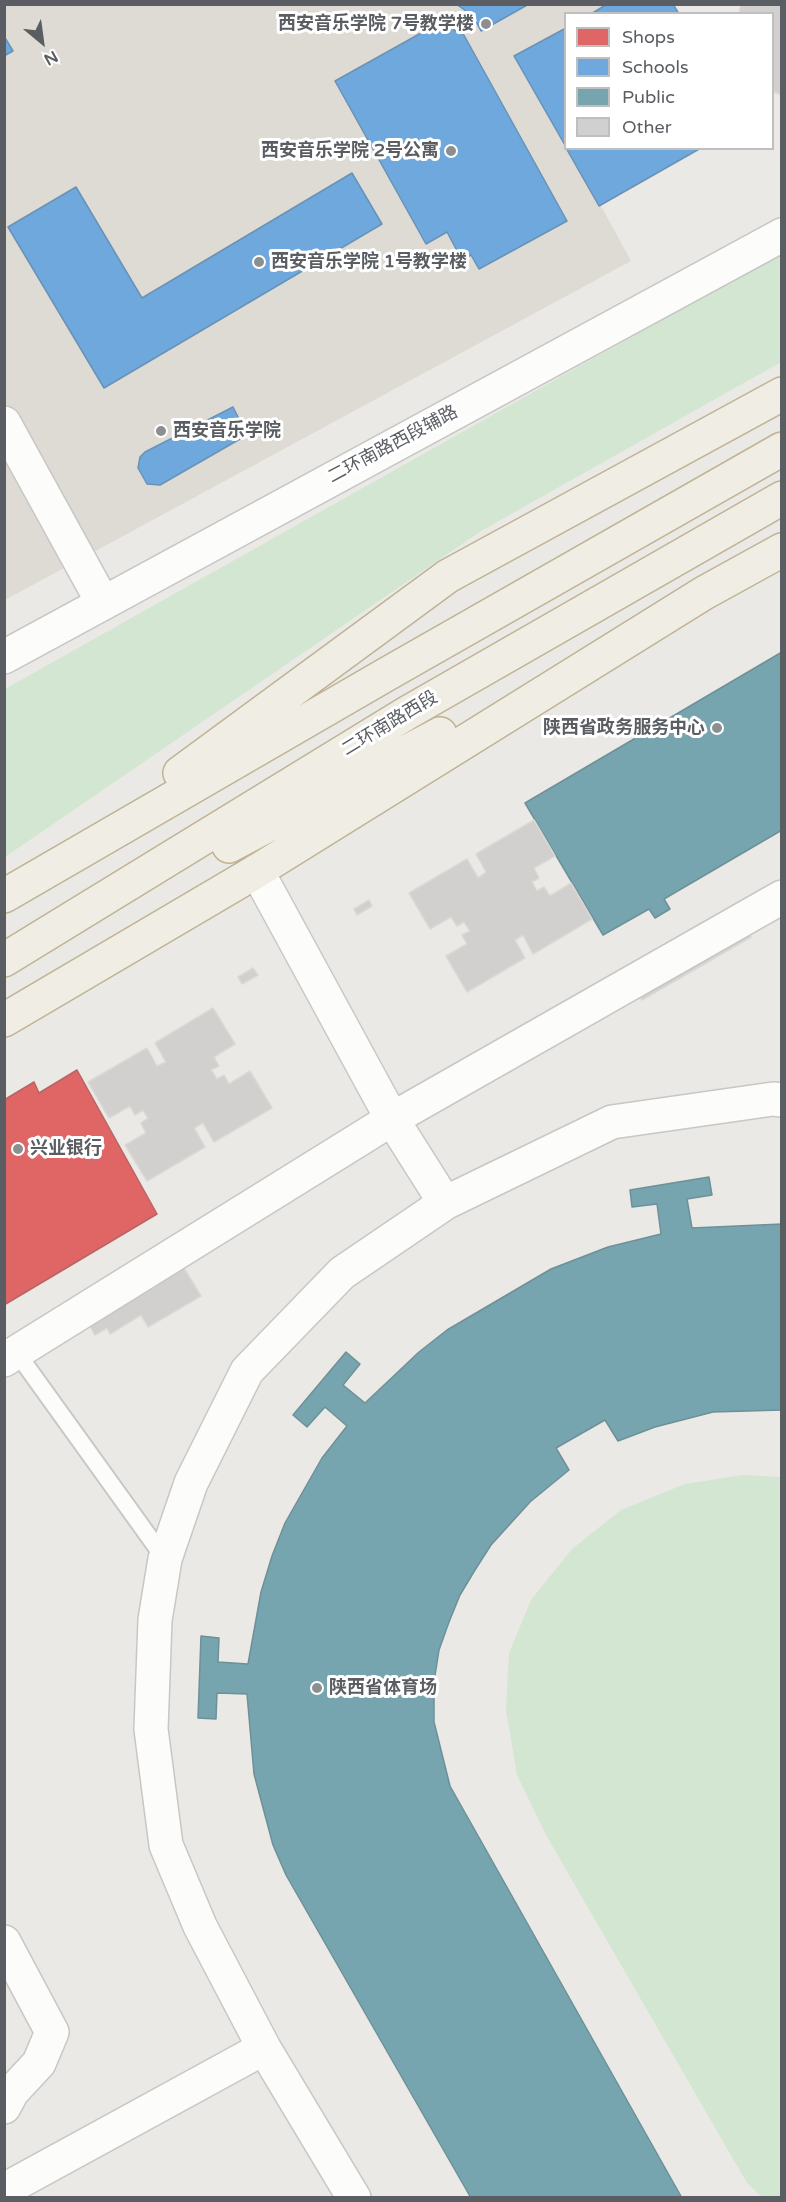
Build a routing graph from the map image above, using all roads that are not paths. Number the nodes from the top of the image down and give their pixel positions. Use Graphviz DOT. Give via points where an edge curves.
graph roads {
  1 [pos="782,235"];
  2 [pos="782,394"];
  3 [pos="4,423"];
  4 [pos="782,449"];
  5 [pos="782,498"];
  6 [pos="782,550"];
  7 [pos="704,593"];
  8 [pos="103,603"];
  9 [pos="4,657"];
  10 [pos="256,871"];
  11 [pos="42,873"];
  12 [pos="4,896"];
  13 [pos="782,897"];
  14 [pos="4,960"];
  15 [pos="4,965"];
  16 [pos="4,1020"];
  17 [pos="782,1100"];
  18 [pos="392,1119"];
  19 [pos="445,1203"];
  20 [pos="11,1357"];
  21 [pos="165,1559"];
  22 [pos="4,1942"];
  23 [pos="264,2048"];
  24 [pos="4,2107"];
  25 [pos="4,2190"];
  26 [pos="354,2198"];
  1 -- 8 [label="street, 二环南路西段辅路"];
  2 -- 11 [label="highway" via="448,576"];
  3 -- 8 [label="street"];
  4 -- 11 [label="highway"];
  5 -- 14 [label="highway, 二环南路西段" via="407,713"];
  6 -- 7 [label="highway"];
  7 -- 10 [label="highway"];
  7 -- 15 [label="highway"];
  8 -- 9 [label="street, 二环南路西段辅路"];
  10 -- 16 [label="highway"];
  10 -- 18 [label="street"];
  11 -- 12 [label="highway"];
  13 -- 18 [label="street"];
  17 -- 19 [label="street" via="612,1122"];
  18 -- 19 [label="street"];
  18 -- 20 [label="street"];
  19 -- 21 [label="street" via="342,1273 247,1371 191,1483"];
  20 -- 21 [label="lane"];
  21 -- 23 [label="street" via="155,1620 151,1729 166,1845 200,1926"];
  22 -- 24 [label="street" via="52,2032 39,2063 12,2092"];
  23 -- 25 [label="street"];
  23 -- 26 [label="street"];
}
